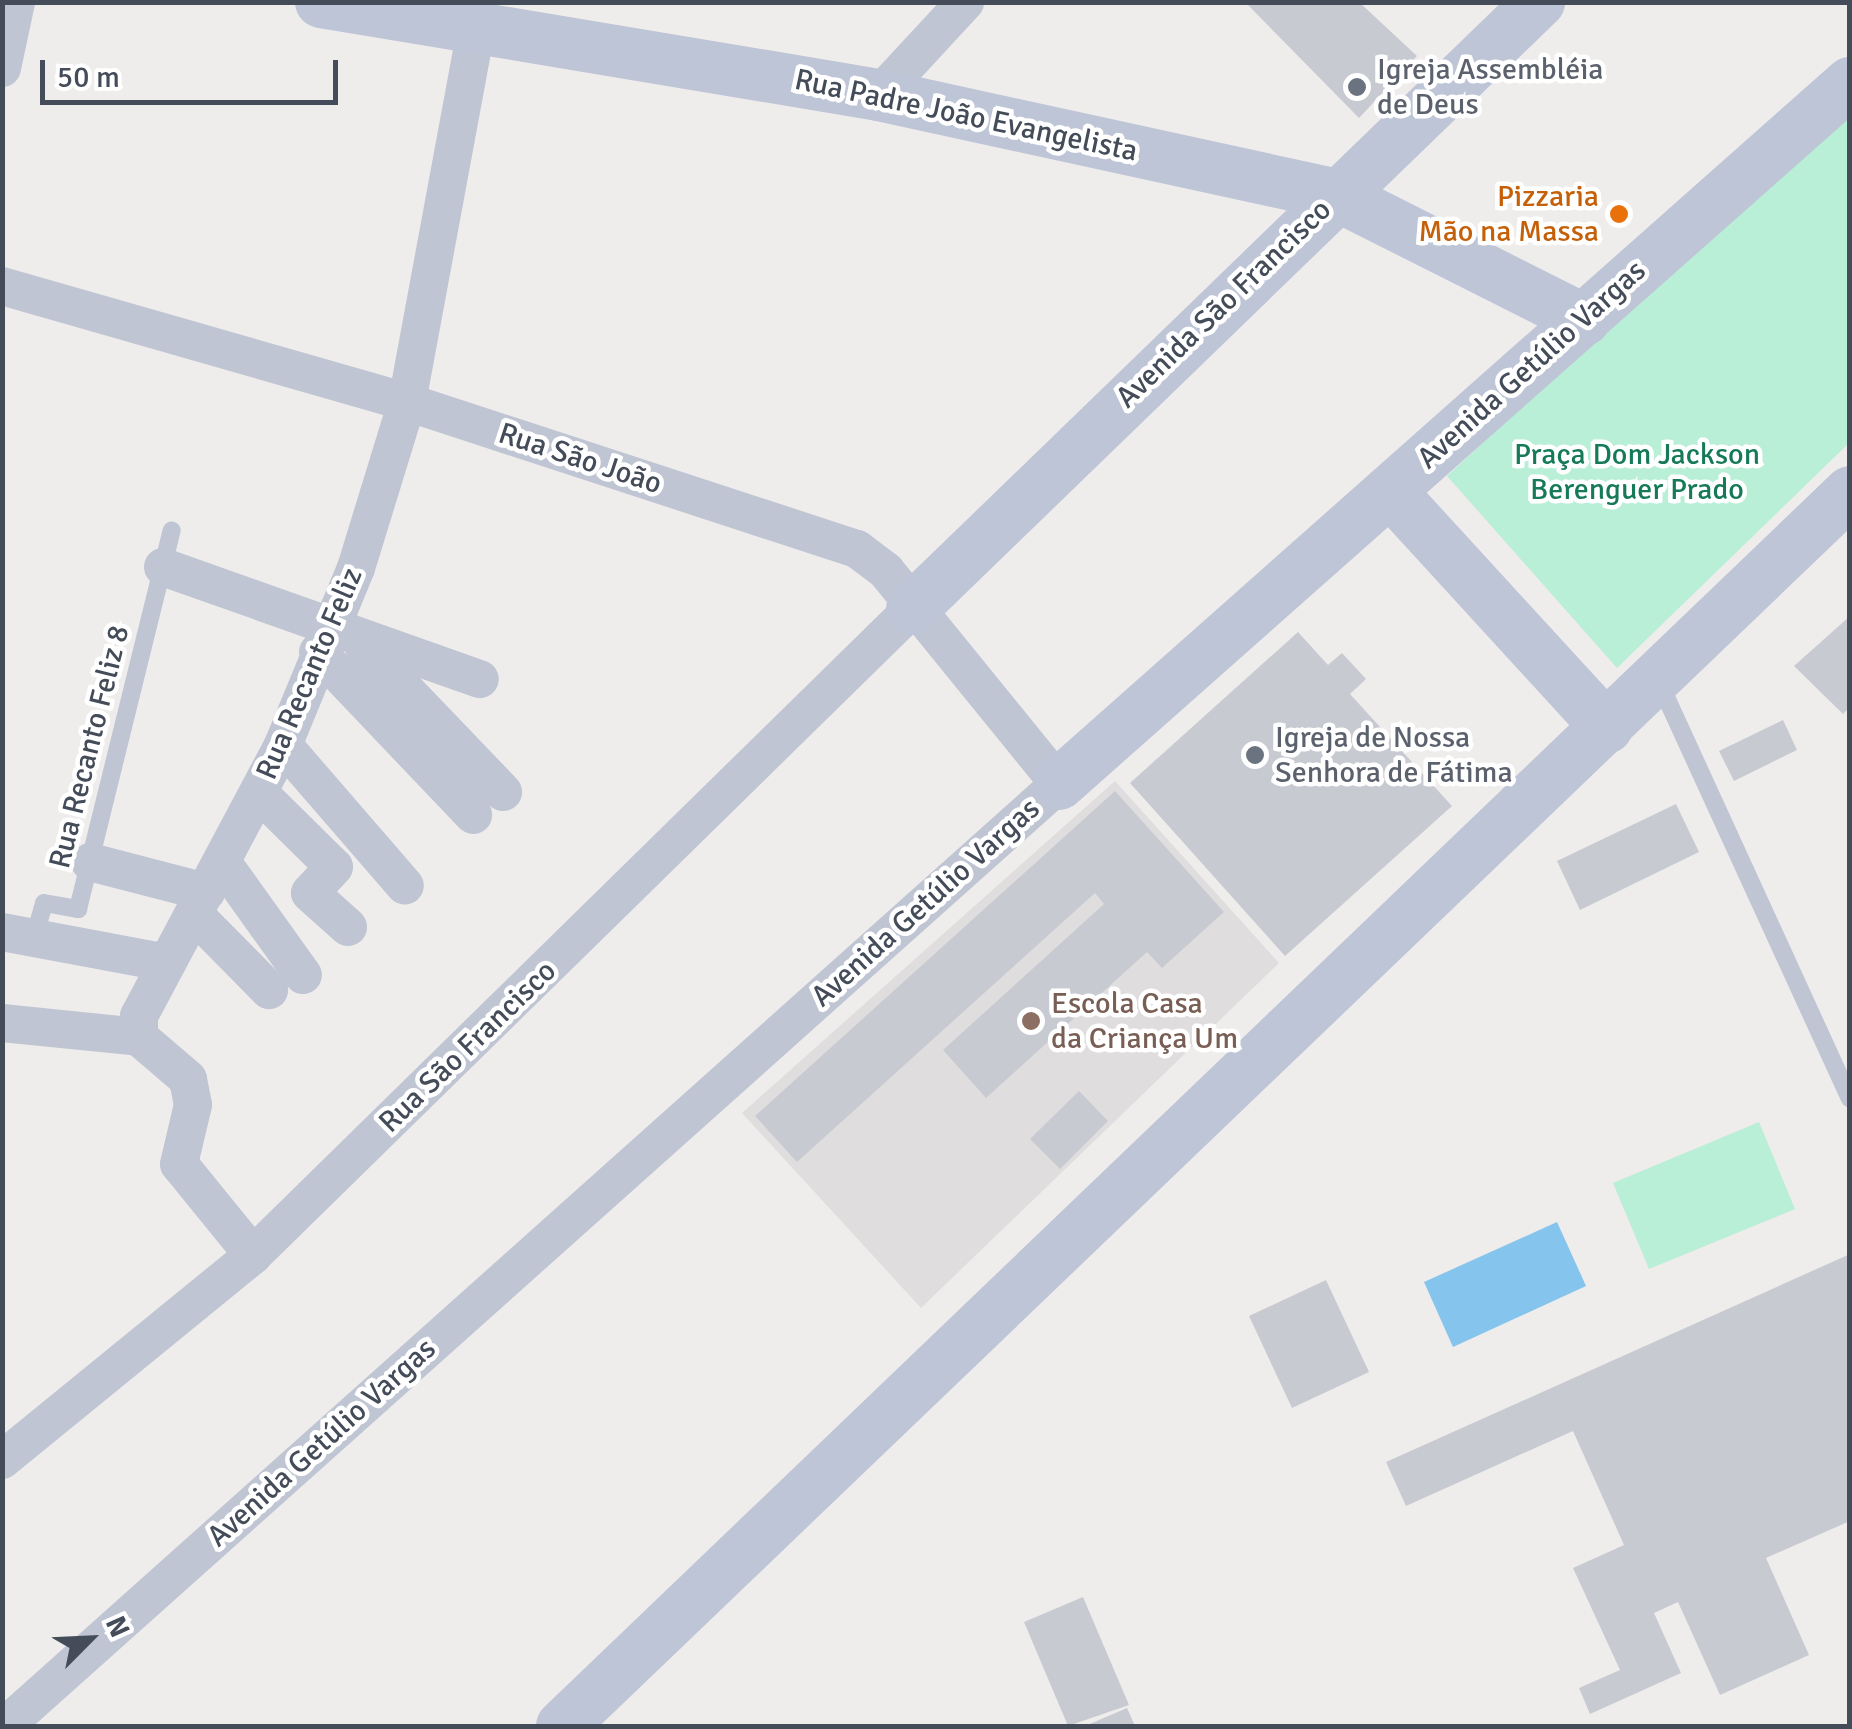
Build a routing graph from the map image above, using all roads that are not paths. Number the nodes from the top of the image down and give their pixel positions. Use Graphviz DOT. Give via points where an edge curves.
graph roads {
  1 [pos="16,2"];
  2 [pos="322,2"];
  3 [pos="965,2"];
  4 [pos="1539,2"];
  5 [pos="383,7"];
  6 [pos="477,25"];
  7 [pos="2,68"];
  8 [pos="1850,82"];
  9 [pos="879,95"];
  10 [pos="1336,195"];
  11 [pos="2,286"];
  12 [pos="1584,320"];
  13 [pos="407,402"];
  14 [pos="1390,491"];
  15 [pos="1850,492"];
  16 [pos="172,530"];
  17 [pos="163,566"];
  18 [pos="912,609"];
  19 [pos="337,641"];
  20 [pos="1658,679"];
  21 [pos="480,680"];
  22 [pos="1607,728"];
  23 [pos="283,745"];
  24 [pos="1059,784"];
  25 [pos="503,792"];
  26 [pos="259,793"];
  27 [pos="473,815"];
  28 [pos="90,862"];
  29 [pos="405,886"];
  30 [pos="207,889"];
  31 [pos="348,927"];
  32 [pos="18,935"];
  33 [pos="167,963"];
  34 [pos="2,1023"];
  35 [pos="138,1038"];
  36 [pos="1850,1098"];
  37 [pos="252,1255"];
  38 [pos="2,1460"];
  39 [pos="5,1726"];
  40 [pos="562,1726"];
  1 -- 7 [label="street"];
  2 -- 5 [label="street, Rua Padre João Evangelista"];
  3 -- 9 [label="street"];
  4 -- 10 [label="street, Avenida São Francisco"];
  5 -- 6 [label="street, Rua Padre João Evangelista"];
  6 -- 9 [label="street, Rua Padre João Evangelista"];
  6 -- 13 [label="street, Rua Recanto Feliz"];
  8 -- 12 [label="street, Avenida Getúlio Vargas"];
  9 -- 10 [label="street, Rua Padre João Evangelista"];
  10 -- 12 [label="street, Rua Padre João Evangelista"];
  10 -- 18 [label="street, Avenida São Francisco"];
  11 -- 13 [label="street, Rua São João"];
  12 -- 14 [label="street, Avenida Getúlio Vargas"];
  13 -- 18 [label="street, Rua São João" via="857,549"];
  13 -- 19 [label="street, Rua Recanto Feliz"];
  14 -- 22 [label="street"];
  14 -- 24 [label="street, Avenida Getúlio Vargas"];
  15 -- 20 [label="street"];
  16 -- 17 [label="lane, Rua Recanto Feliz 8"];
  17 -- 19 [label="street"];
  17 -- 28 [label="lane, Rua Recanto Feliz 8"];
  18 -- 24 [label="street, Rua São João"];
  18 -- 37 [label="street, Rua São Francisco"];
  19 -- 21 [label="street"];
  19 -- 23 [label="street, Rua Recanto Feliz"];
  19 -- 25 [label="street"];
  19 -- 27 [label="street"];
  20 -- 22 [label="street"];
  20 -- 36 [label="lane"];
  22 -- 40 [label="street"];
  23 -- 26 [label="street, Rua Recanto Feliz"];
  23 -- 29 [label="street"];
  24 -- 39 [label="street, Avenida Getúlio Vargas"];
  26 -- 30 [label="street, Rua Recanto Feliz"];
  26 -- 31 [label="street" via="334,867 310,893"];
  28 -- 30 [label="street"];
  28 -- 32 [label="lane, Rua Recanto Feliz 8" via="78,909 44,903"];
  30 -- 30 [label="street" via="286,982"];
  30 -- 33 [label="street, Rua Recanto Feliz"];
  32 -- 33 [label="street"];
  33 -- 35 [label="street, Rua Recanto Feliz" via="139,1016"];
  34 -- 35 [label="street"];
  35 -- 37 [label="street" via="188,1079 192,1106 179,1164"];
  37 -- 38 [label="street, Rua São Francisco"];
}
